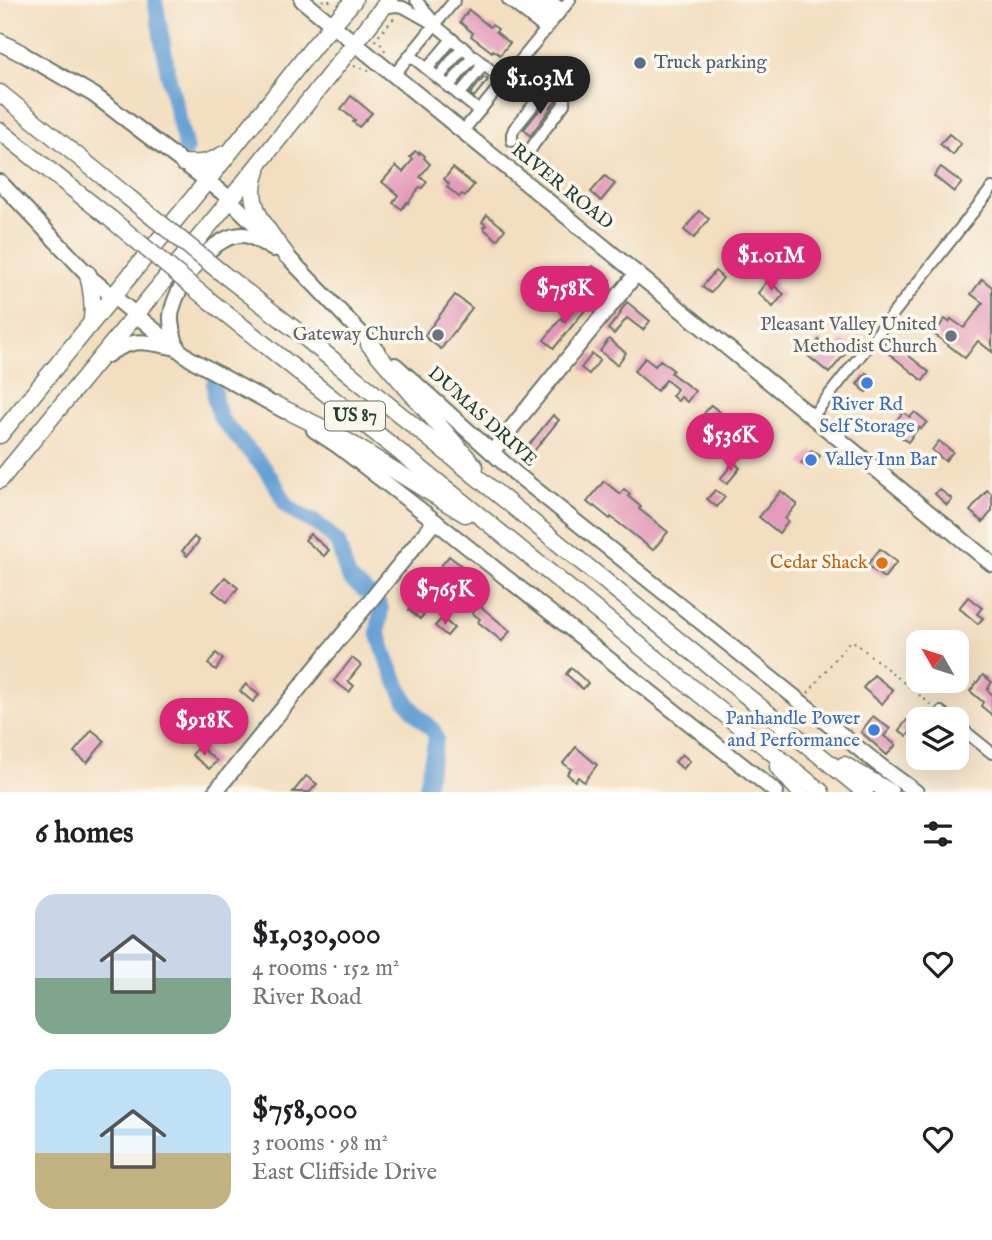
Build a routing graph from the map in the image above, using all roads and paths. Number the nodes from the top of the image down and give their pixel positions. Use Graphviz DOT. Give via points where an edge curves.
graph roads {
  1 [pos="302,0"];
  2 [pos="322,0"];
  3 [pos="331,0"];
  4 [pos="354,0"];
  5 [pos="416,0"];
  6 [pos="455,0"];
  7 [pos="508,0"];
  8 [pos="522,0"];
  9 [pos="536,0"];
  10 [pos="551,0"];
  11 [pos="391,5"];
  12 [pos="560,12"];
  13 [pos="332,25"];
  14 [pos="435,25"];
  15 [pos="452,38"];
  16 [pos="0,39"];
  17 [pos="354,43"];
  18 [pos="463,47"];
  19 [pos="21,53"];
  20 [pos="387,55"];
  21 [pos="410,55"];
  22 [pos="474,56"];
  23 [pos="484,64"];
  24 [pos="427,69"];
  25 [pos="394,75"];
  26 [pos="438,78"];
  27 [pos="504,80"];
  28 [pos="448,87"];
  29 [pos="0,93"];
  30 [pos="459,95"];
  31 [pos="479,111"];
  32 [pos="0,131"];
  33 [pos="463,131"];
  34 [pos="512,141"];
  35 [pos="232,148"];
  36 [pos="528,154"];
  37 [pos="261,161"];
  38 [pos="183,163"];
  39 [pos="207,181"];
  40 [pos="0,182"];
  41 [pos="992,188"];
  42 [pos="230,200"];
  43 [pos="287,256"];
  44 [pos="636,273"];
  45 [pos="88,274"];
  46 [pos="112,296"];
  47 [pos="136,316"];
  48 [pos="91,322"];
  49 [pos="369,344"];
  50 [pos="177,348"];
  51 [pos="96,363"];
  52 [pos="276,405"];
  53 [pos="812,417"];
  54 [pos="0,435"];
  55 [pos="492,452"];
  56 [pos="0,480"];
  57 [pos="499,495"];
  58 [pos="435,521"];
  59 [pos="504,536"];
  60 [pos="992,564"];
  61 [pos="708,700"];
  62 [pos="801,702"];
  63 [pos="934,707"];
  64 [pos="793,734"];
  65 [pos="969,735"];
  66 [pos="992,753"];
  67 [pos="215,792"];
  68 [pos="776,792"];
  69 [pos="800,792"];
  70 [pos="821,792"];
  71 [pos="865,792"];
  72 [pos="890,792"];
  73 [pos="916,792"];
  1 -- 13 [label="main road, RIVER ROAD"];
  2 -- 3 [label="path"];
  4 -- 13 [label="highway"];
  5 -- 14 [label="street"];
  6 -- 14 [label="street"];
  7 -- 12 [label="street"];
  8 -- 12 [label="street"];
  9 -- 12 [label="street"];
  10 -- 12 [label="street"];
  11 -- 14 [label="street"];
  11 -- 17 [label="highway"];
  11 -- 20 [label="path" via="375,40"];
  12 -- 27 [label="street"];
  13 -- 17 [label="main road, RIVER ROAD"];
  13 -- 35 [label="highway"];
  14 -- 15 [label="street"];
  14 -- 21 [label="street"];
  15 -- 18 [label="street"];
  15 -- 24 [label="street"];
  16 -- 19 [label="highway"];
  17 -- 25 [label="main road, RIVER ROAD"];
  17 -- 37 [label="highway"];
  18 -- 22 [label="street"];
  18 -- 26 [label="street"];
  19 -- 38 [label="main road, DUMAS DRIVE" via="94,95"];
  21 -- 24 [label="street"];
  21 -- 25 [label="street"];
  22 -- 23 [label="street"];
  22 -- 28 [label="street"];
  23 -- 27 [label="street"];
  23 -- 30 [label="street"];
  24 -- 26 [label="street"];
  25 -- 33 [label="main road, RIVER ROAD"];
  26 -- 28 [label="street"];
  27 -- 31 [label="street"];
  28 -- 30 [label="street"];
  29 -- 57 [label="highway, US 87, bridge"];
  30 -- 31 [label="street"];
  31 -- 33 [label="street"];
  32 -- 59 [label="highway, US 87, bridge"];
  33 -- 44 [label="main road, RIVER ROAD"];
  34 -- 36 [label="street" via="514,129 544,92 554,89 563,94 564,104"];
  35 -- 38 [label="highway" via="215,160"];
  35 -- 39 [label="highway"];
  37 -- 42 [label="highway"];
  37 -- 43 [label="highway" via="252,186 255,207"];
  38 -- 39 [label="main road, DUMAS DRIVE"];
  39 -- 42 [label="main road, DUMAS DRIVE"];
  39 -- 46 [label="highway"];
  40 -- 45 [label="main road"];
  41 -- 53 [label="street"];
  42 -- 43 [label="main road, DUMAS DRIVE"];
  42 -- 47 [label="highway"];
  43 -- 49 [label="main road, DUMAS DRIVE"];
  43 -- 50 [label="main road" via="247,236 229,237 213,247 190,272 177,296 170,317"];
  44 -- 53 [label="main road, RIVER ROAD"];
  44 -- 55 [label="main road"];
  45 -- 46 [label="main road"];
  45 -- 48 [label="highway" via="94,305"];
  46 -- 47 [label="main road"];
  46 -- 48 [label="highway"];
  47 -- 50 [label="main road"];
  47 -- 51 [label="highway"];
  48 -- 54 [label="highway"];
  49 -- 55 [label="main road, DUMAS DRIVE"];
  49 -- 57 [label="highway"];
  50 -- 51 [label="main road" via="133,342"];
  50 -- 52 [label="main road"];
  51 -- 56 [label="highway"];
  52 -- 58 [label="main road"];
  52 -- 59 [label="highway" via="337,435"];
  53 -- 60 [label="main road, RIVER ROAD"];
  55 -- 62 [label="main road, DUMAS DRIVE"];
  57 -- 64 [label="highway, US 87"];
  58 -- 67 [label="main road"];
  58 -- 68 [label="main road"];
  59 -- 61 [label="highway, US 87"];
  61 -- 69 [label="highway"];
  61 -- 70 [label="highway, US 87"];
  62 -- 63 [label="path" via="849,642 854,642"];
  62 -- 73 [label="main road, DUMAS DRIVE"];
  64 -- 71 [label="highway, US 87"];
  64 -- 72 [label="highway"];
  65 -- 66 [label="street"];
}
